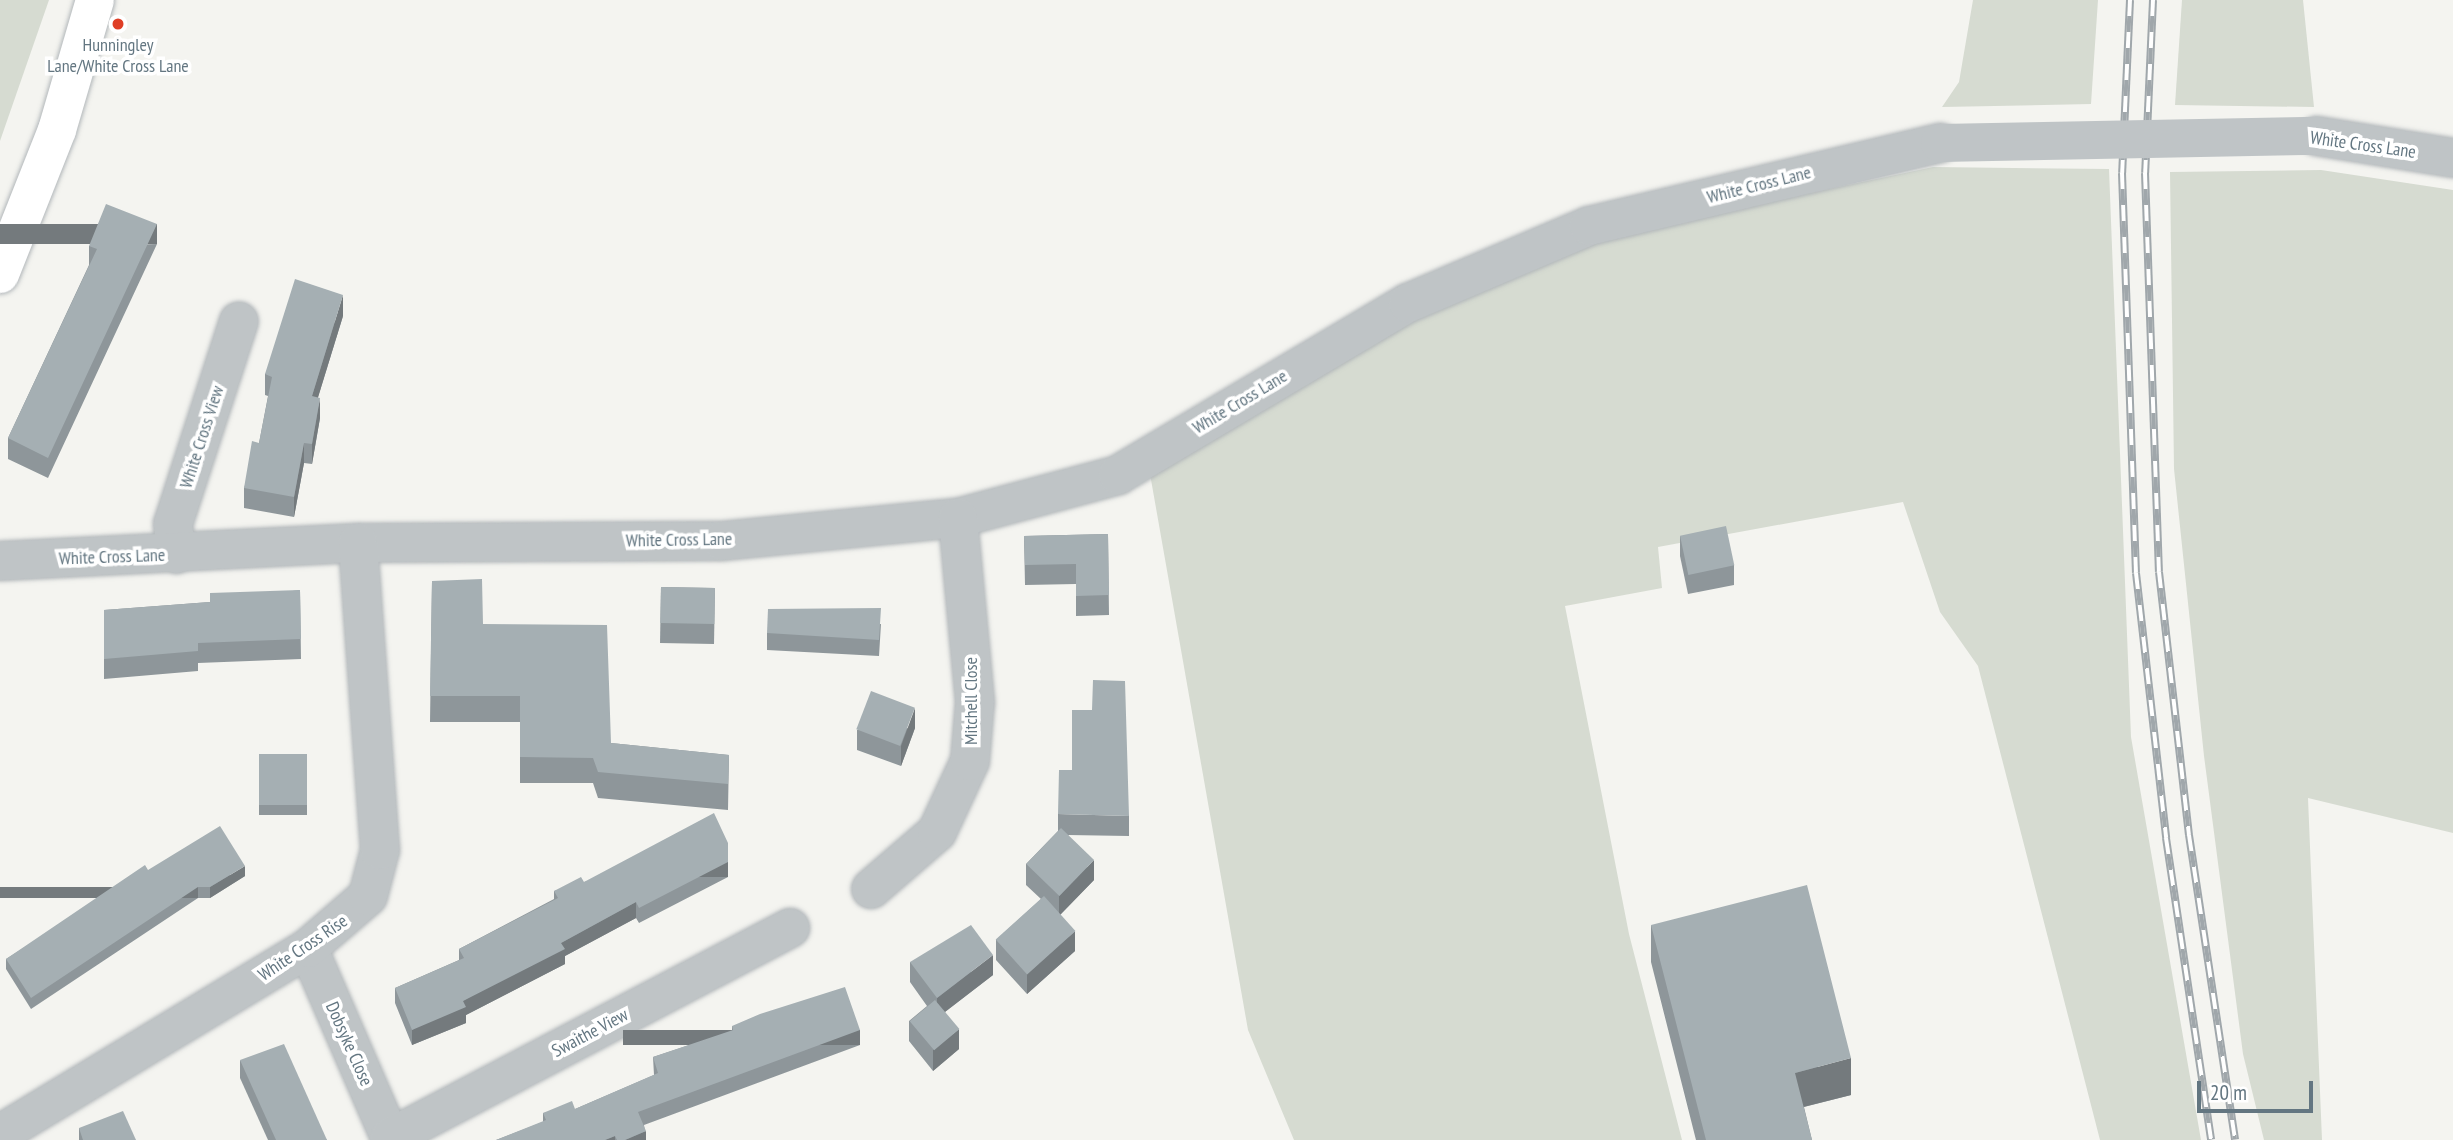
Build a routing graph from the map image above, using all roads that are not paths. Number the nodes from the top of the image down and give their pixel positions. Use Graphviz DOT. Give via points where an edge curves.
graph roads {
  1 [pos="95,0"];
  2 [pos="2453,158"];
  3 [pos="0,274"];
  4 [pos="239,321"];
  5 [pos="958,518"];
  6 [pos="358,543"];
  7 [pos="177,554"];
  8 [pos="0,561"];
  9 [pos="870,889"];
  10 [pos="790,928"];
  11 [pos="308,948"];
  12 [pos="0,1134"];
  13 [pos="391,1139"];
  14 [pos="3,1140"];
  1 -- 3 [label="main road" via="57,130"];
  2 -- 5 [label="street, White Cross Lane, bridge" via="2317,136 1940,143 1589,226 1408,303 1118,475"];
  4 -- 7 [label="street, White Cross View" via="173,524"];
  5 -- 6 [label="street, White Cross Lane" via="722,541"];
  5 -- 9 [label="street, Mitchell Close" via="975,702 970,761 937,832"];
  6 -- 7 [label="street, White Cross Lane"];
  6 -- 11 [label="street, White Cross Rise" via="380,850 368,896"];
  7 -- 8 [label="street, White Cross Lane"];
  10 -- 13 [label="street, Swaithe View"];
  11 -- 12 [label="street, White Cross Rise"];
  11 -- 13 [label="street, Dobsyke Close"];
  12 -- 14 [label="street"];
}
